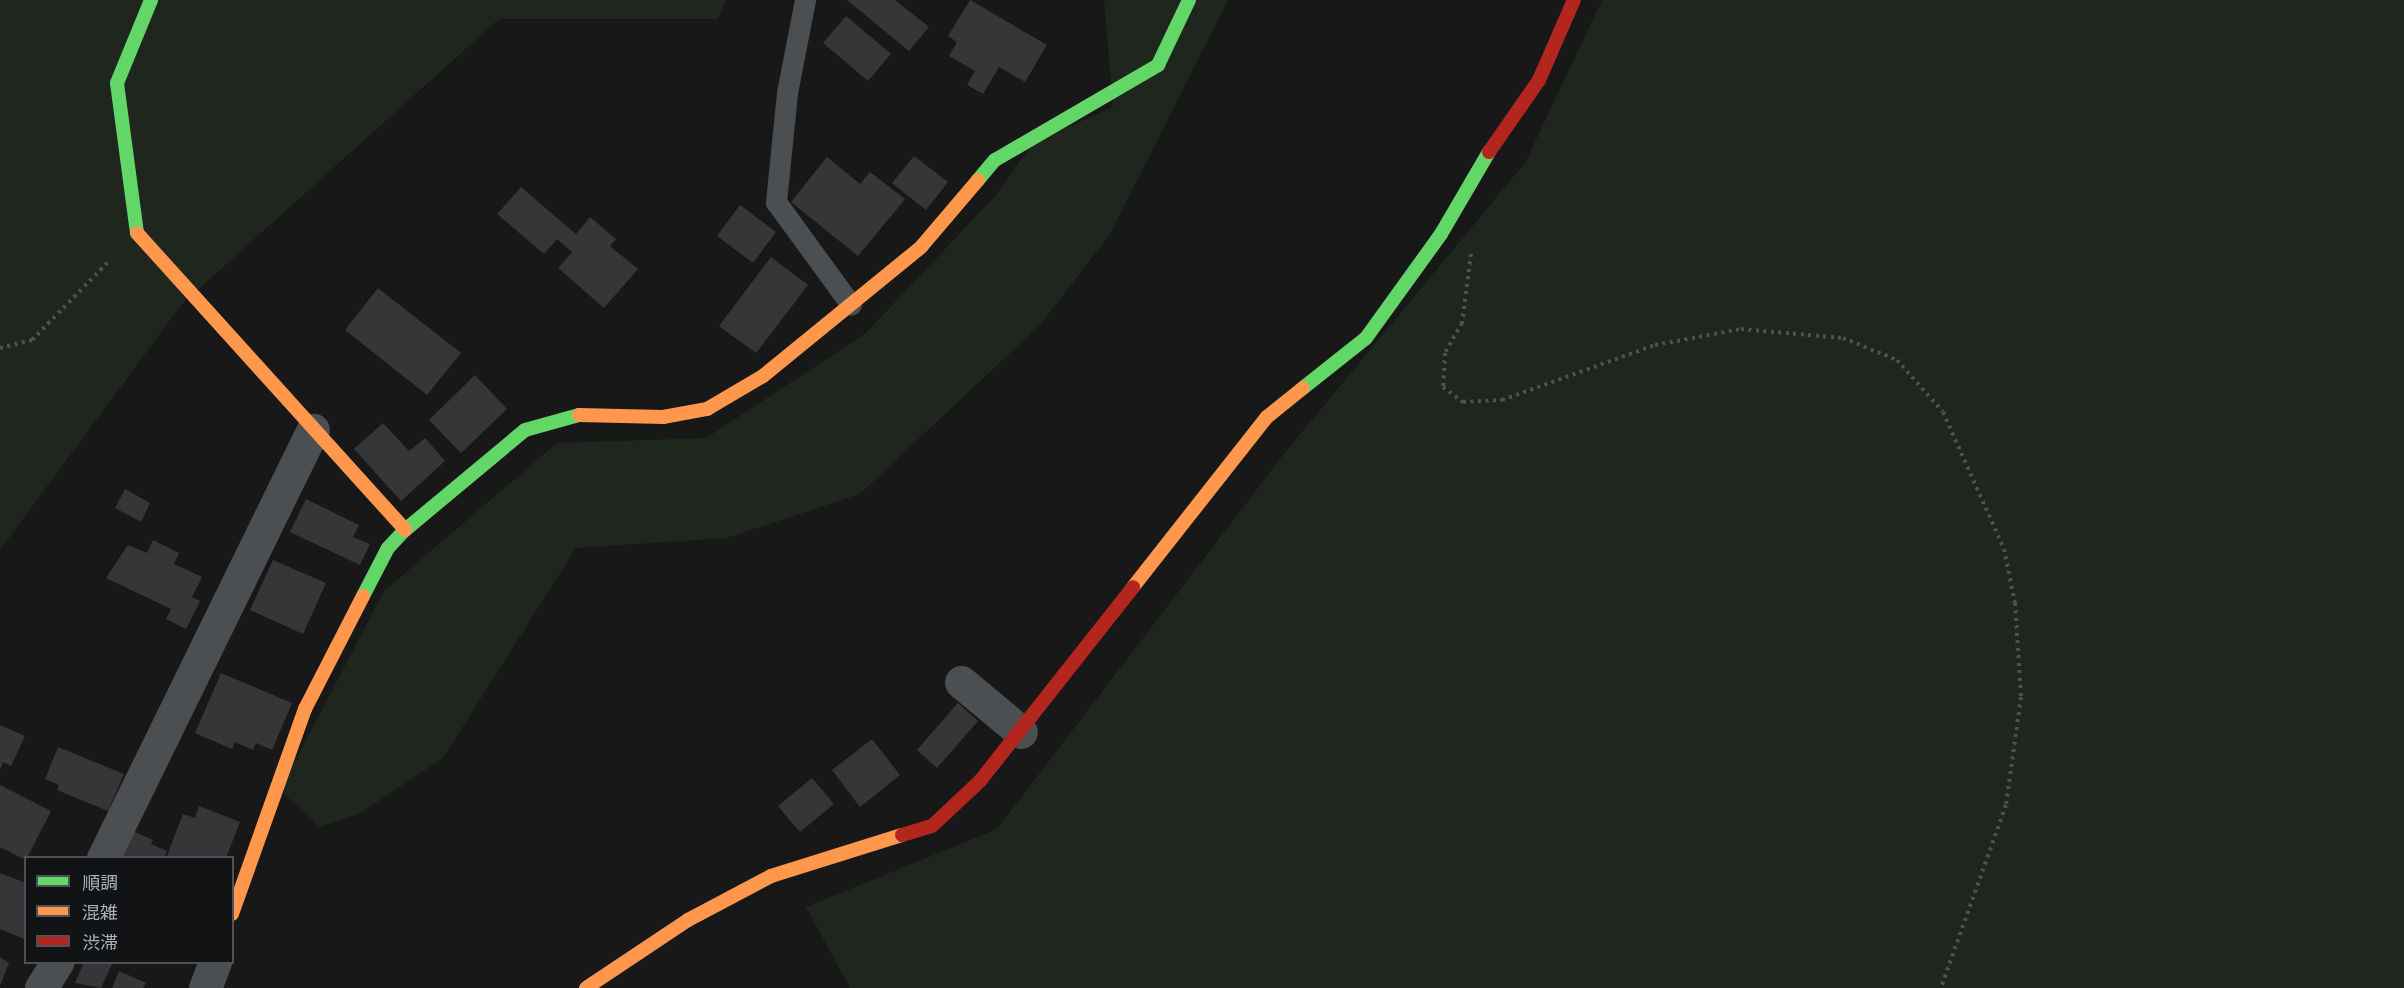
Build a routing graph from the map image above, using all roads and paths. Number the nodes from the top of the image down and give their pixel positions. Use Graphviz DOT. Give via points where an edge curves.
graph roads {
  1 [pos="151,0"];
  2 [pos="805,0"];
  3 [pos="1189,0"];
  4 [pos="1574,0"];
  5 [pos="137,233"];
  6 [pos="1441,234"];
  7 [pos="851,305"];
  8 [pos="0,348"];
  9 [pos="313,430"];
  10 [pos="405,530"];
  11 [pos="961,682"];
  12 [pos="1021,732"];
  13 [pos="104,856"];
  14 [pos="234,908"];
  15 [pos="56,964"];
  16 [pos="215,964"];
  17 [pos="41,988"];
  18 [pos="205,988"];
  19 [pos="586,988"];
  20 [pos="1941,988"];
  1 -- 5 [label="street" via="117,83"];
  2 -- 7 [label="lane" via="787,93 776,202"];
  3 -- 7 [label="street" via="1158,65 995,160 921,247"];
  4 -- 6 [label="street" via="1539,80 1492,147"];
  5 -- 8 [label="path" via="32,340"];
  5 -- 9 [label="street"];
  6 -- 12 [label="street" via="1366,338 1259,426 1090,635"];
  6 -- 20 [label="path" via="1471,250 1462,323 1445,353 1443,387 1463,402 1502,400 1655,345 1741,329 1843,338 1897,360 1944,412 2004,549 2015,603 2021,697 2006,805"];
  7 -- 10 [label="street" via="763,376 707,409 663,417 577,415 525,430"];
  9 -- 10 [label="street"];
  9 -- 13 [label="street"];
  10 -- 14 [label="street" via="388,548 305,709"];
  11 -- 12 [label="street"];
  12 -- 19 [label="street" via="980,781 932,826 771,876 688,920"];
  15 -- 17 [label="street"];
  16 -- 18 [label="street"];
}
